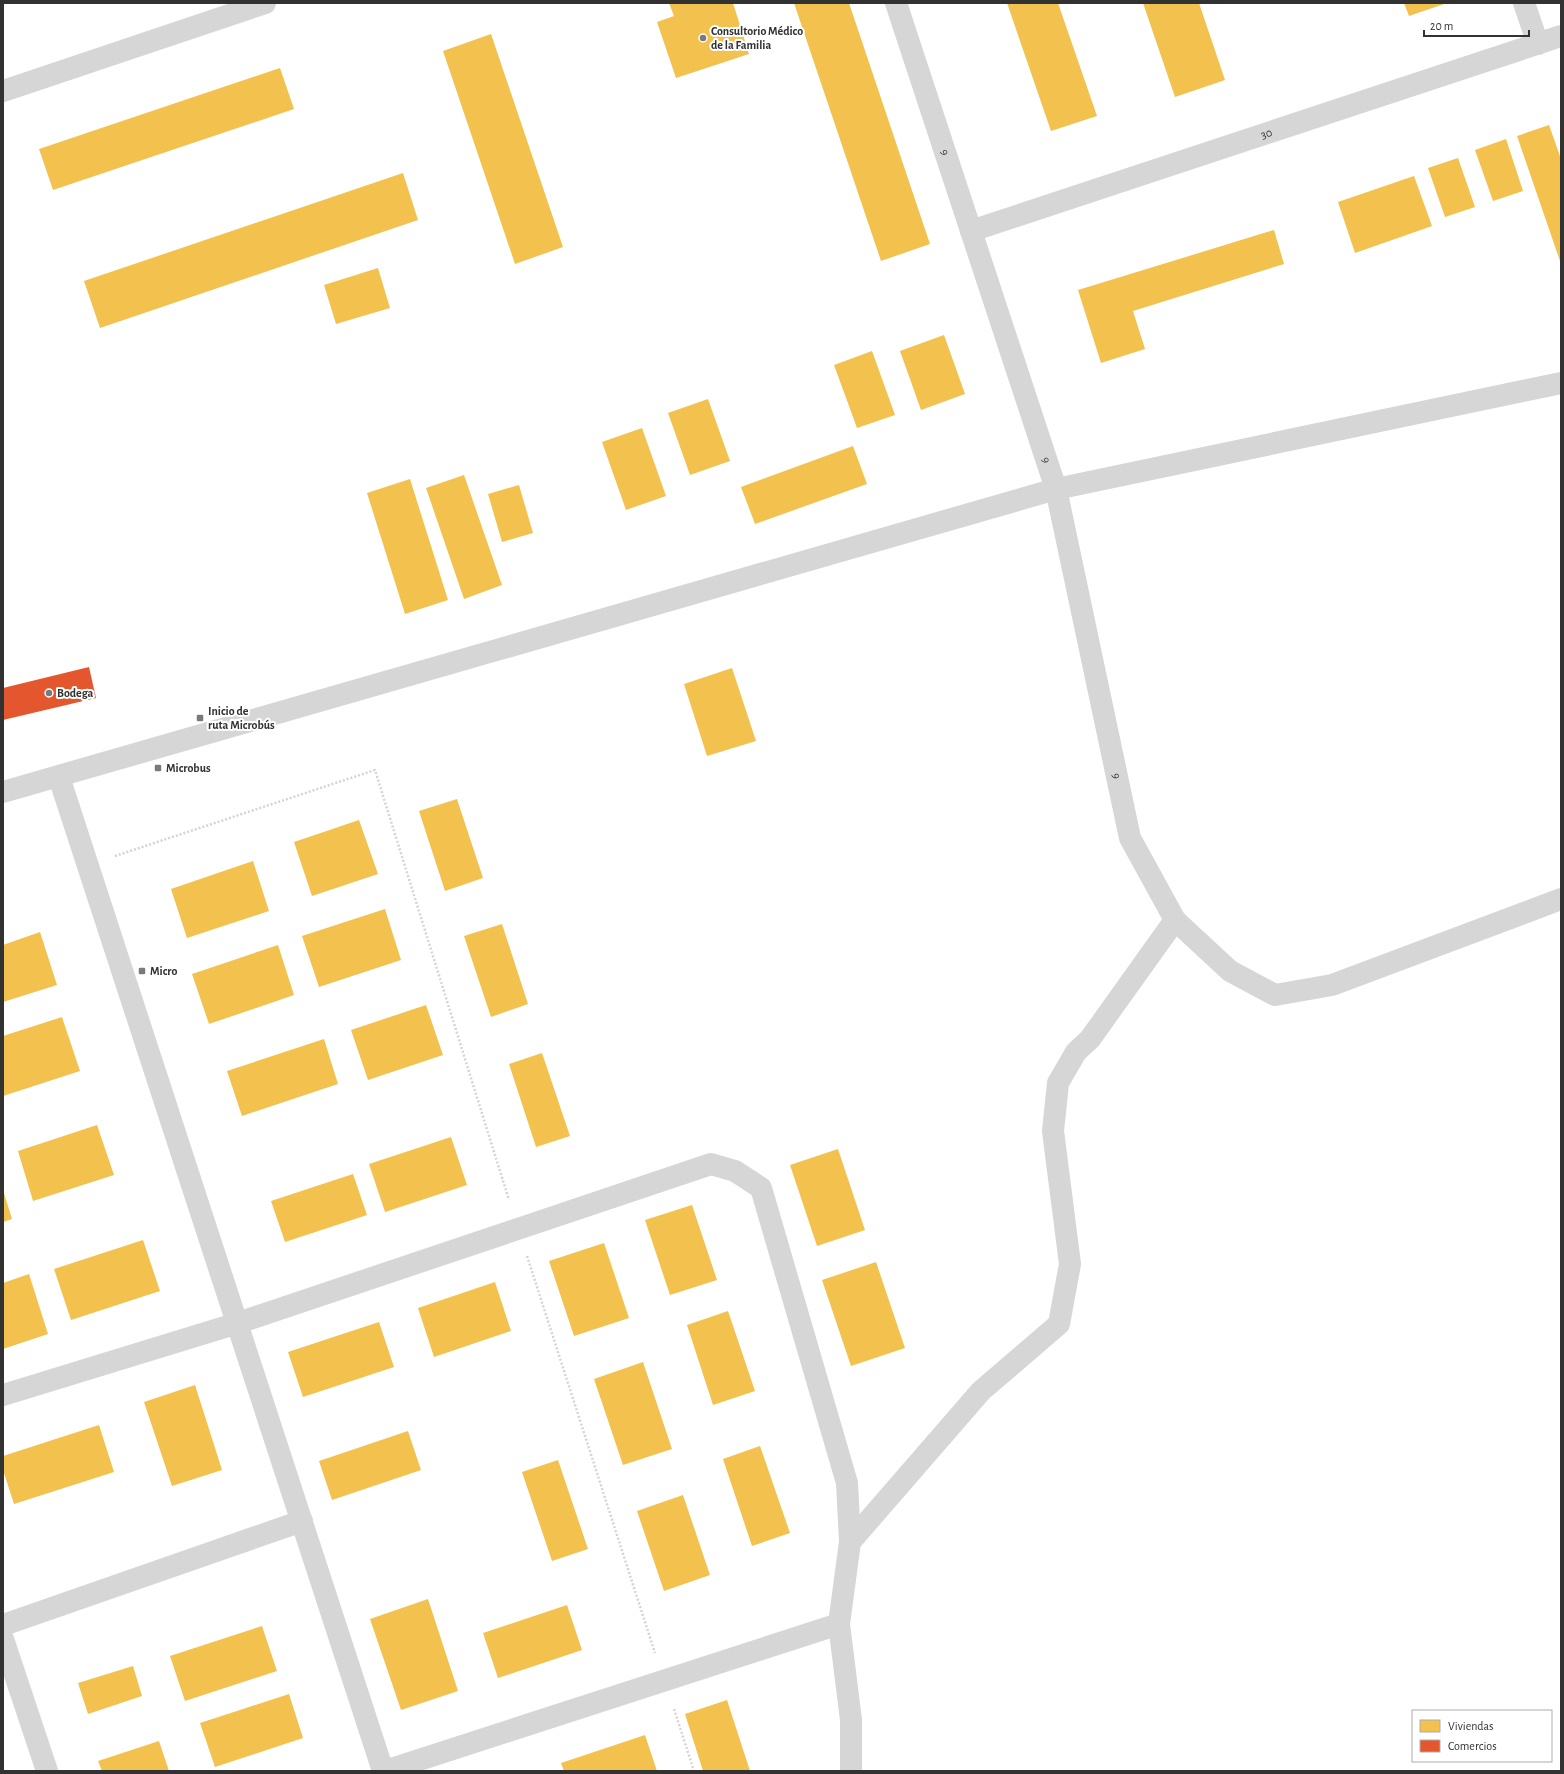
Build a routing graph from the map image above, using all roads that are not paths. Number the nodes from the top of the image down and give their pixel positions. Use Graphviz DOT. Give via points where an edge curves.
graph roads {
  1 [pos="265,3"];
  2 [pos="896,3"];
  3 [pos="1524,3"];
  4 [pos="1561,36"];
  5 [pos="1538,44"];
  6 [pos="3,91"];
  7 [pos="972,231"];
  8 [pos="1561,383"];
  9 [pos="1056,489"];
  10 [pos="59,777"];
  11 [pos="3,792"];
  12 [pos="1561,899"];
  13 [pos="1175,920"];
  14 [pos="238,1323"];
  15 [pos="3,1395"];
  16 [pos="302,1521"];
  17 [pos="850,1542"];
  18 [pos="839,1624"];
  19 [pos="3,1625"];
  20 [pos="3,1639"];
  21 [pos="47,1771"];
  22 [pos="384,1771"];
  23 [pos="851,1771"];
  1 -- 6 [label="street"];
  2 -- 7 [label="street, 9"];
  3 -- 5 [label="street"];
  4 -- 5 [label="street, 30"];
  5 -- 7 [label="street, 30"];
  7 -- 9 [label="street, 9"];
  8 -- 9 [label="street"];
  9 -- 10 [label="street"];
  9 -- 13 [label="street, 9" via="1130,838"];
  10 -- 11 [label="street"];
  10 -- 14 [label="street"];
  12 -- 13 [label="street, 9" via="1332,985 1275,995 1230,971"];
  13 -- 17 [label="street" via="1090,1039 1076,1052 1058,1083 1053,1131 1070,1264 1060,1324 981,1391"];
  14 -- 15 [label="street"];
  14 -- 16 [label="street"];
  14 -- 17 [label="street" via="711,1164 735,1171 761,1188 847,1484"];
  16 -- 19 [label="street"];
  16 -- 22 [label="street"];
  17 -- 18 [label="street"];
  18 -- 22 [label="street"];
  18 -- 23 [label="street" via="851,1720"];
  20 -- 21 [label="street"];
}
